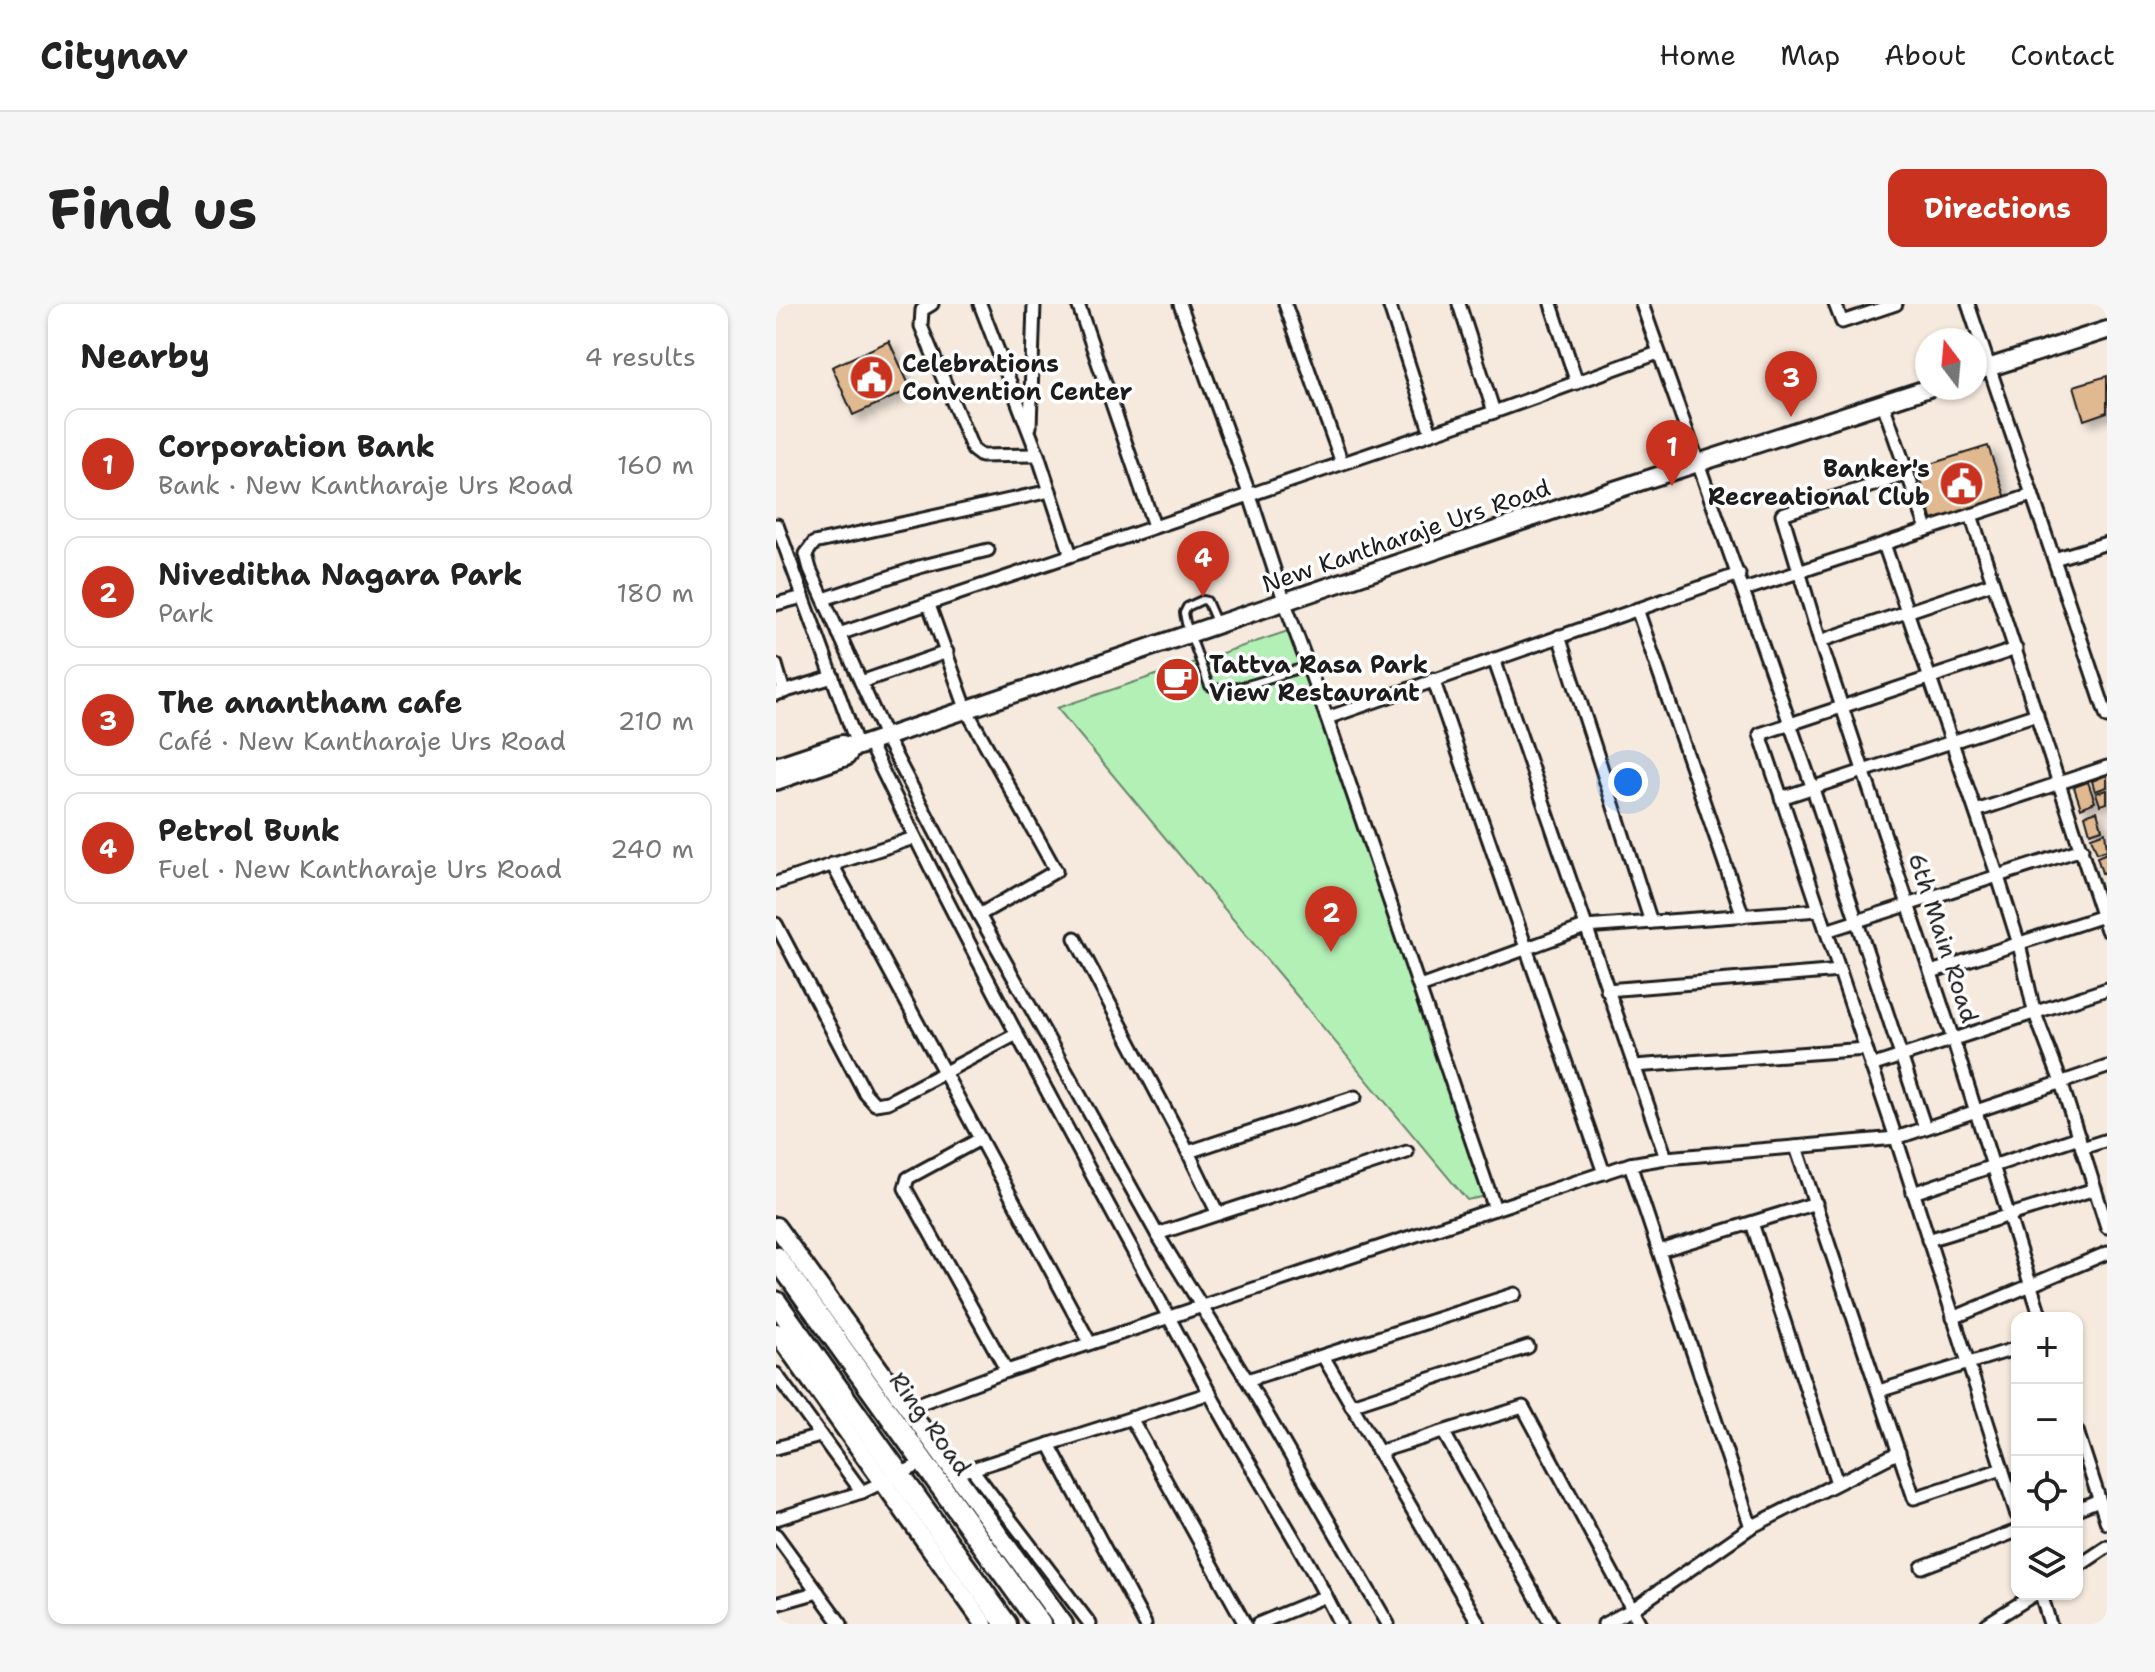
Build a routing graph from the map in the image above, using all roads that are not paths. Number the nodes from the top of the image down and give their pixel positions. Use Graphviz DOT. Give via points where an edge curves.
graph roads {
  1 [pos="932,304"];
  2 [pos="980,304"];
  3 [pos="1034,304"];
  4 [pos="1078,304"];
  5 [pos="1180,304"];
  6 [pos="1285,304"];
  7 [pos="1389,304"];
  8 [pos="1459,304"];
  9 [pos="1551,304"];
  10 [pos="1642,304"];
  11 [pos="1835,304"];
  12 [pos="1896,304"];
  13 [pos="1968,304"];
  14 [pos="1973,328"];
  15 [pos="2107,330"];
  16 [pos="1658,353"];
  17 [pos="1987,367"];
  18 [pos="1987,382"];
  19 [pos="1577,383"];
  20 [pos="1915,393"];
  21 [pos="1883,404"];
  22 [pos="1494,412"];
  23 [pos="1431,433"];
  24 [pos="1030,435"];
  25 [pos="1038,455"];
  26 [pos="1700,461"];
  27 [pos="1342,463"];
  28 [pos="1908,474"];
  29 [pos="1050,491"];
  30 [pos="1249,493"];
  31 [pos="2032,495"];
  32 [pos="1971,515"];
  33 [pos="777,525"];
  34 [pos="1154,526"];
  35 [pos="1927,529"];
  36 [pos="2107,543"];
  37 [pos="1884,544"];
  38 [pos="988,550"];
  39 [pos="781,553"];
  40 [pos="1071,555"];
  41 [pos="2054,559"];
  42 [pos="1799,572"];
  43 [pos="1739,574"];
  44 [pos="1993,583"];
  45 [pos="1744,590"];
  46 [pos="803,597"];
  47 [pos="824,599"];
  48 [pos="1285,603"];
  49 [pos="776,604"];
  50 [pos="929,605"];
  51 [pos="1637,609"];
  52 [pos="1907,612"];
  53 [pos="1218,625"];
  54 [pos="839,634"];
  55 [pos="1190,635"];
  56 [pos="1559,636"];
  57 [pos="1820,641"];
  58 [pos="2016,649"];
  59 [pos="947,652"];
  60 [pos="1494,659"];
  61 [pos="776,665"];
  62 [pos="1298,669"];
  63 [pos="833,677"];
  64 [pos="1929,677"];
  65 [pos="1433,679"];
  66 [pos="861,682"];
  67 [pos="780,693"];
  68 [pos="1842,707"];
  69 [pos="967,711"];
  70 [pos="2037,714"];
  71 [pos="2107,717"];
  72 [pos="1327,718"];
  73 [pos="1791,724"];
  74 [pos="886,738"];
  75 [pos="1952,744"];
  76 [pos="860,746"];
  77 [pos="776,766"];
  78 [pos="2107,767"];
  79 [pos="1864,773"];
  80 [pos="776,781"];
  81 [pos="2060,782"];
  82 [pos="1813,789"];
  83 [pos="1781,798"];
  84 [pos="1976,811"];
  85 [pos="914,838"];
  86 [pos="2082,849"];
  87 [pos="832,864"];
  88 [pos="1998,877"];
  89 [pos="776,883"];
  90 [pos="1909,905"];
  91 [pos="1819,910"];
  92 [pos="979,915"];
  93 [pos="1743,916"];
  94 [pos="2103,916"];
  95 [pos="1651,922"];
  96 [pos="1857,922"];
  97 [pos="776,924"];
  98 [pos="1585,927"];
  99 [pos="2107,930"];
  100 [pos="1826,931"];
  101 [pos="1075,938"];
  102 [pos="2019,944"];
  103 [pos="1524,948"];
  104 [pos="1840,971"];
  105 [pos="1931,972"];
  106 [pos="1420,987"];
  107 [pos="2107,989"];
  108 [pos="1607,990"];
  109 [pos="2034,1011"];
  110 [pos="1015,1035"];
  111 [pos="1953,1039"];
  112 [pos="1866,1049"];
  113 [pos="1901,1056"];
  114 [pos="1634,1066"];
  115 [pos="1871,1066"];
  116 [pos="2107,1067"];
  117 [pos="944,1072"];
  118 [pos="2061,1082"];
  119 [pos="1355,1097"];
  120 [pos="1976,1111"];
  121 [pos="1925,1128"];
  122 [pos="1896,1138"];
  123 [pos="980,1139"];
  124 [pos="2107,1140"];
  125 [pos="2080,1143"];
  126 [pos="1796,1147"];
  127 [pos="1188,1152"];
  128 [pos="1407,1152"];
  129 [pos="1666,1158"];
  130 [pos="1630,1164"];
  131 [pos="1993,1166"];
  132 [pos="1604,1173"];
  133 [pos="2095,1189"];
  134 [pos="1913,1193"];
  135 [pos="1816,1203"];
  136 [pos="1495,1209"];
  137 [pos="1218,1214"];
  138 [pos="2008,1218"];
  139 [pos="1752,1223"];
  140 [pos="776,1226"];
  141 [pos="2107,1227"];
  142 [pos="1157,1234"];
  143 [pos="1928,1240"];
  144 [pos="1659,1251"];
  145 [pos="2106,1256"];
  146 [pos="776,1257"];
  147 [pos="2030,1285"];
  148 [pos="1515,1294"];
  149 [pos="776,1302"];
  150 [pos="1202,1307"];
  151 [pos="2039,1312"];
  152 [pos="1170,1317"];
  153 [pos="1953,1318"];
  154 [pos="776,1332"];
  155 [pos="1090,1343"];
  156 [pos="1528,1347"];
  157 [pos="2011,1350"];
  158 [pos="1323,1356"];
  159 [pos="1967,1362"];
  160 [pos="1007,1371"];
  161 [pos="776,1374"];
  162 [pos="1247,1380"];
  163 [pos="1879,1391"];
  164 [pos="1210,1393"];
  165 [pos="1351,1405"];
  166 [pos="907,1408"];
  167 [pos="1131,1418"];
  168 [pos="1444,1433"];
  169 [pos="820,1436"];
  170 [pos="1049,1444"];
  171 [pos="776,1448"];
  172 [pos="2083,1450"];
  173 [pos="1378,1452"];
  174 [pos="1899,1452"];
  175 [pos="925,1462"];
  176 [pos="972,1469"];
  177 [pos="2002,1469"];
  178 [pos="946,1475"];
  179 [pos="893,1478"];
  180 [pos="1837,1483"];
  181 [pos="862,1492"];
  182 [pos="2011,1497"];
  183 [pos="2099,1500"];
  184 [pos="2083,1507"];
  185 [pos="776,1519"];
  186 [pos="2107,1523"];
  187 [pos="1751,1527"];
  188 [pos="2011,1533"];
  189 [pos="776,1535"];
  190 [pos="2107,1547"];
  191 [pos="2083,1563"];
  192 [pos="1922,1567"];
  193 [pos="818,1592"];
  194 [pos="1326,1596"];
  195 [pos="2028,1600"];
  196 [pos="2040,1600"];
  197 [pos="776,1604"];
  198 [pos="1633,1609"];
  199 [pos="841,1624"];
  200 [pos="984,1624"];
  201 [pos="1006,1624"];
  202 [pos="1040,1624"];
  203 [pos="1064,1624"];
  204 [pos="1090,1624"];
  205 [pos="1145,1624"];
  206 [pos="1245,1624"];
  207 [pos="1258,1624"];
  208 [pos="1340,1624"];
  209 [pos="1388,1624"];
  210 [pos="1479,1624"];
  211 [pos="1551,1624"];
  212 [pos="1604,1624"];
  213 [pos="1640,1624"];
  214 [pos="1987,1624"];
  215 [pos="2050,1624"];
  1 -- 25 [label="street" via="922,310 921,326 973,450 981,456"];
  2 -- 24 [label="street"];
  3 -- 24 [label="street"];
  4 -- 34 [label="street"];
  5 -- 30 [label="street"];
  6 -- 27 [label="street"];
  7 -- 23 [label="street"];
  8 -- 22 [label="street"];
  9 -- 19 [label="street"];
  10 -- 16 [label="street"];
  11 -- 12 [label="street" via="1842,322"];
  13 -- 14 [label="street"];
  15 -- 17 [label="main road"];
  16 -- 19 [label="street"];
  16 -- 26 [label="street"];
  18 -- 31 [label="street"];
  19 -- 22 [label="street"];
  20 -- 21 [label="main road, New Kantharaje Urs Road"];
  21 -- 26 [label="main road, New Kantharaje Urs Road"];
  21 -- 28 [label="street"];
  22 -- 23 [label="street"];
  23 -- 27 [label="street"];
  24 -- 25 [label="street"];
  25 -- 29 [label="street"];
  26 -- 43 [label="street"];
  26 -- 48 [label="main road, New Kantharaje Urs Road"];
  27 -- 30 [label="street"];
  28 -- 35 [label="street"];
  28 -- 42 [label="street, 6th Main Road" via="1782,514"];
  29 -- 40 [label="street"];
  29 -- 47 [label="street" via="814,543 806,554"];
  30 -- 34 [label="street"];
  30 -- 48 [label="street"];
  31 -- 32 [label="street"];
  31 -- 41 [label="street"];
  32 -- 35 [label="street"];
  32 -- 44 [label="street"];
  33 -- 39 [label="street"];
  34 -- 40 [label="street"];
  35 -- 37 [label="street"];
  36 -- 41 [label="street"];
  37 -- 42 [label="street"];
  37 -- 52 [label="street"];
  38 -- 47 [label="street"];
  39 -- 46 [label="street"];
  40 -- 50 [label="street"];
  41 -- 71 [label="street"];
  42 -- 45 [label="street"];
  42 -- 57 [label="street, 6th Main Road"];
  43 -- 45 [label="street"];
  43 -- 51 [label="street"];
  44 -- 52 [label="street"];
  44 -- 58 [label="street"];
  45 -- 73 [label="street"];
  46 -- 49 [label="street"];
  46 -- 63 [label="street"];
  47 -- 54 [label="street"];
  48 -- 53 [label="main road, New Kantharaje Urs Road"];
  48 -- 72 [label="street"];
  50 -- 54 [label="street"];
  50 -- 59 [label="street"];
  51 -- 56 [label="street"];
  51 -- 93 [label="street"];
  52 -- 57 [label="street"];
  52 -- 64 [label="street"];
  53 -- 55 [label="main road, New Kantharaje Urs Road"];
  53 -- 55 [label="lane" via="1207,601 1194,602 1184,613"];
  54 -- 66 [label="street"];
  55 -- 62 [label="lane" via="1205,678 1216,689"];
  55 -- 69 [label="main road, New Kantharaje Urs Road"];
  56 -- 60 [label="street"];
  56 -- 95 [label="street"];
  57 -- 68 [label="street, 6th Main Road"];
  58 -- 64 [label="street"];
  58 -- 70 [label="street"];
  59 -- 66 [label="street"];
  59 -- 69 [label="street"];
  60 -- 65 [label="street"];
  60 -- 98 [label="street"];
  61 -- 67 [label="street"];
  63 -- 67 [label="street"];
  63 -- 76 [label="street"];
  64 -- 68 [label="street"];
  64 -- 75 [label="street"];
  65 -- 72 [label="street"];
  65 -- 103 [label="street"];
  66 -- 74 [label="street"];
  68 -- 73 [label="street"];
  68 -- 79 [label="street, 6th Main Road"];
  69 -- 74 [label="main road, New Kantharaje Urs Road"];
  69 -- 92 [label="street" via="1056,871"];
  70 -- 75 [label="street"];
  70 -- 81 [label="street"];
  72 -- 106 [label="street"];
  73 -- 82 [label="street"];
  73 -- 83 [label="street" via="1760,734"];
  74 -- 76 [label="main road, New Kantharaje Urs Road"];
  74 -- 92 [label="street"];
  75 -- 79 [label="street"];
  75 -- 84 [label="street"];
  76 -- 77 [label="main road, New Kantharaje Urs Road" via="842,744"];
  76 -- 80 [label="main road, New Kantharaje Urs Road" via="846,757"];
  76 -- 85 [label="street"];
  78 -- 81 [label="street"];
  79 -- 82 [label="street"];
  79 -- 90 [label="street, 6th Main Road"];
  81 -- 84 [label="street"];
  81 -- 86 [label="street"];
  82 -- 83 [label="street"];
  82 -- 96 [label="street"];
  83 -- 91 [label="street"];
  84 -- 88 [label="street"];
  85 -- 87 [label="street"];
  85 -- 110 [label="street"];
  86 -- 88 [label="street"];
  86 -- 94 [label="street"];
  87 -- 89 [label="street"];
  87 -- 117 [label="street"];
  88 -- 90 [label="street"];
  88 -- 102 [label="street"];
  90 -- 96 [label="street"];
  90 -- 105 [label="street, 6th Main Road"];
  91 -- 93 [label="street"];
  91 -- 100 [label="street"];
  92 -- 142 [label="street"];
  93 -- 95 [label="street"];
  94 -- 99 [label="street"];
  94 -- 102 [label="street"];
  95 -- 98 [label="street"];
  96 -- 100 [label="street"];
  96 -- 113 [label="street"];
  97 -- 117 [label="street" via="870,1100 888,1102"];
  98 -- 103 [label="street"];
  98 -- 108 [label="street"];
  100 -- 104 [label="street"];
  101 -- 127 [label="street"];
  102 -- 105 [label="street"];
  102 -- 109 [label="street"];
  103 -- 106 [label="street"];
  103 -- 132 [label="street"];
  104 -- 108 [label="street"];
  104 -- 112 [label="street"];
  105 -- 111 [label="street, 6th Main Road"];
  106 -- 136 [label="street"];
  107 -- 109 [label="street"];
  108 -- 114 [label="street"];
  109 -- 111 [label="street"];
  109 -- 118 [label="street"];
  110 -- 117 [label="street"];
  110 -- 152 [label="street"];
  111 -- 113 [label="street"];
  111 -- 120 [label="street, 6th Main Road"];
  112 -- 114 [label="street"];
  112 -- 115 [label="street"];
  113 -- 115 [label="street"];
  113 -- 121 [label="street"];
  114 -- 129 [label="street"];
  115 -- 122 [label="street"];
  116 -- 118 [label="street"];
  117 -- 123 [label="street"];
  118 -- 120 [label="street"];
  118 -- 125 [label="street"];
  119 -- 127 [label="street"];
  120 -- 121 [label="street"];
  120 -- 131 [label="street, 6th Main Road"];
  121 -- 122 [label="street"];
  122 -- 126 [label="street"];
  122 -- 134 [label="street"];
  123 -- 155 [label="street"];
  123 -- 160 [label="street" via="904,1181"];
  124 -- 125 [label="street"];
  125 -- 131 [label="street"];
  125 -- 133 [label="street"];
  126 -- 129 [label="street"];
  126 -- 135 [label="street"];
  127 -- 137 [label="street"];
  128 -- 137 [label="street"];
  129 -- 130 [label="street"];
  130 -- 132 [label="street"];
  130 -- 144 [label="street"];
  131 -- 134 [label="street"];
  131 -- 138 [label="street, 6th Main Road"];
  132 -- 136 [label="street"];
  133 -- 138 [label="street"];
  133 -- 141 [label="street"];
  134 -- 143 [label="street"];
  135 -- 139 [label="street"];
  135 -- 163 [label="street"];
  136 -- 150 [label="street"];
  137 -- 142 [label="street"];
  138 -- 143 [label="street"];
  138 -- 147 [label="street, 6th Main Road"];
  139 -- 144 [label="street"];
  139 -- 180 [label="street"];
  140 -- 166 [label="main road"];
  142 -- 150 [label="street"];
  143 -- 153 [label="street"];
  144 -- 187 [label="street"];
  145 -- 147 [label="street"];
  146 -- 175 [label="highway, Ring Road"];
  147 -- 151 [label="street, 6th Main Road"];
  147 -- 153 [label="street"];
  148 -- 158 [label="street"];
  149 -- 179 [label="highway"];
  150 -- 152 [label="street"];
  150 -- 162 [label="street"];
  152 -- 155 [label="street"];
  152 -- 164 [label="street"];
  153 -- 159 [label="street"];
  154 -- 179 [label="main road"];
  155 -- 160 [label="street"];
  156 -- 165 [label="street"];
  157 -- 159 [label="street"];
  158 -- 162 [label="street"];
  158 -- 165 [label="street"];
  159 -- 163 [label="street"];
  159 -- 177 [label="street"];
  160 -- 166 [label="street"];
  161 -- 169 [label="street"];
  162 -- 209 [label="street"];
  163 -- 174 [label="street"];
  164 -- 167 [label="street"];
  164 -- 194 [label="street"];
  165 -- 173 [label="street"];
  166 -- 178 [label="main road"];
  167 -- 170 [label="street"];
  167 -- 206 [label="street"];
  168 -- 173 [label="street"];
  168 -- 198 [label="street" via="1523,1407"];
  168 -- 211 [label="street"];
  169 -- 171 [label="street"];
  169 -- 181 [label="street"];
  170 -- 176 [label="street"];
  170 -- 205 [label="street"];
  172 -- 183 [label="street"];
  173 -- 210 [label="street"];
  174 -- 177 [label="street" via="1914,1498"];
  174 -- 180 [label="street"];
  175 -- 178 [label="highway, Ring Road"];
  175 -- 179 [label="street"];
  176 -- 178 [label="street"];
  176 -- 204 [label="street"];
  177 -- 182 [label="street"];
  178 -- 202 [label="highway, Ring Road"];
  178 -- 203 [label="main road"];
  179 -- 181 [label="street"];
  179 -- 200 [label="main road"];
  179 -- 201 [label="highway"];
  180 -- 187 [label="street"];
  181 -- 185 [label="street"];
  183 -- 184 [label="street"];
  183 -- 186 [label="street"];
  187 -- 198 [label="street"];
  188 -- 192 [label="street"];
  189 -- 193 [label="street"];
  190 -- 191 [label="street"];
  193 -- 197 [label="street"];
  193 -- 199 [label="street"];
  194 -- 207 [label="street"];
  194 -- 208 [label="street"];
  195 -- 214 [label="street"];
  196 -- 215 [label="street"];
  198 -- 212 [label="street"];
  198 -- 213 [label="street"];
}
